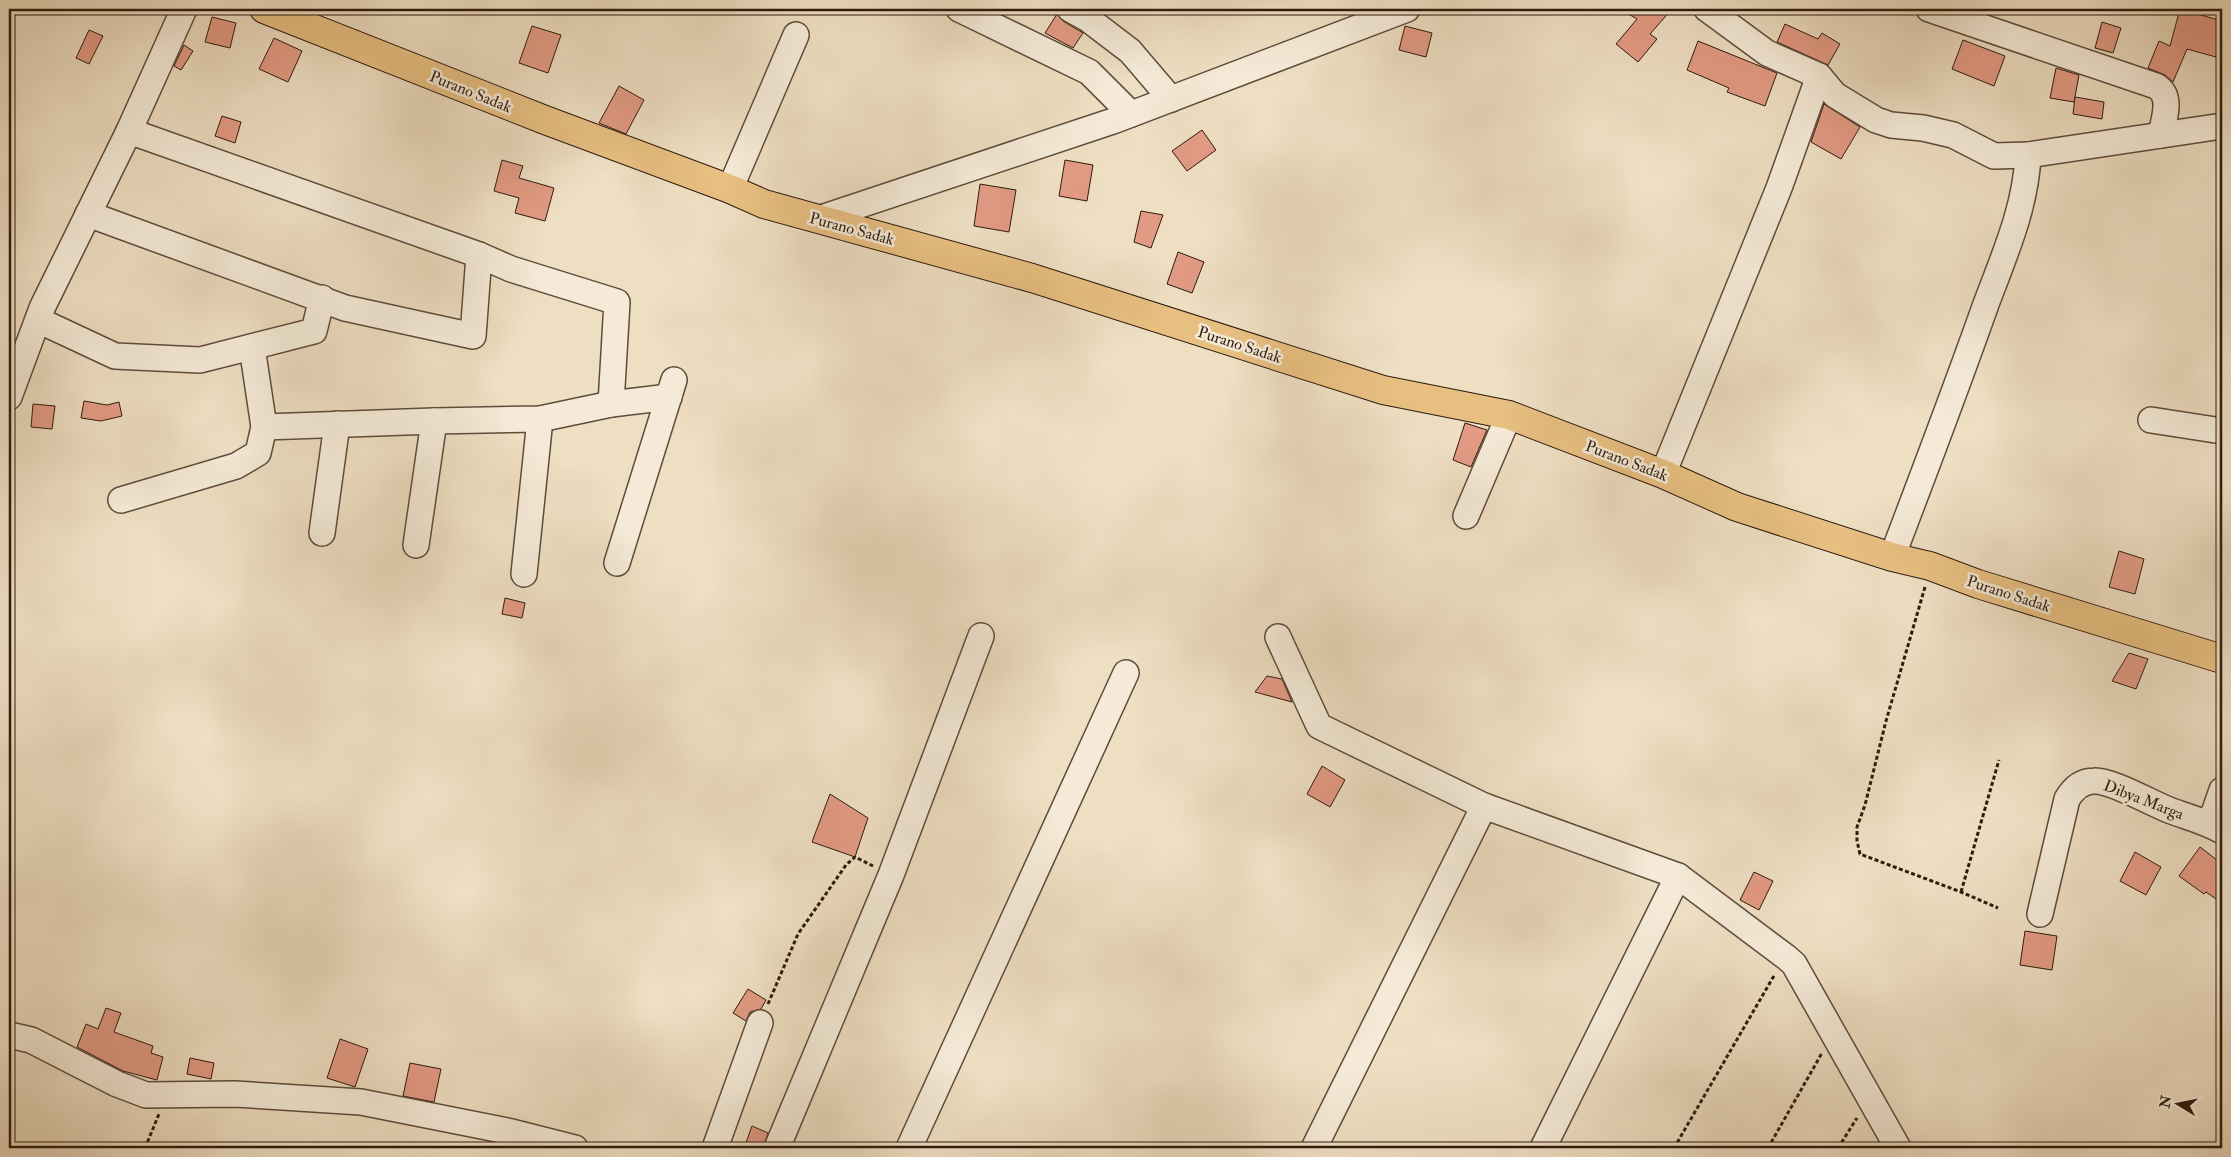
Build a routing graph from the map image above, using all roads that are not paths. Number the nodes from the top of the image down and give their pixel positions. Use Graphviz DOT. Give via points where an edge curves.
graph roads {
  1 [pos="184,9"];
  2 [pos="264,9"];
  3 [pos="959,9"];
  4 [pos="1070,9"];
  5 [pos="1407,9"];
  6 [pos="1706,9"];
  7 [pos="1928,9"];
  8 [pos="796,35"];
  9 [pos="1819,76"];
  10 [pos="1171,98"];
  11 [pos="1131,114"];
  12 [pos="2222,126"];
  13 [pos="129,131"];
  14 [pos="2161,135"];
  15 [pos="2028,155"];
  16 [pos="730,188"];
  17 [pos="88,214"];
  18 [pos="818,219"];
  19 [pos="479,255"];
  20 [pos="322,298"];
  21 [pos="38,320"];
  22 [pos="252,347"];
  23 [pos="9,397"];
  24 [pos="611,404"];
  25 [pos="1510,415"];
  26 [pos="540,419"];
  27 [pos="2151,420"];
  28 [pos="434,421"];
  29 [pos="337,424"];
  30 [pos="264,427"];
  31 [pos="2222,431"];
  32 [pos="1663,474"];
  33 [pos="121,500"];
  34 [pos="1466,516"];
  35 [pos="322,533"];
  36 [pos="416,545"];
  37 [pos="1892,557"];
  38 [pos="617,563"];
  39 [pos="524,574"];
  40 [pos="981,636"];
  41 [pos="1278,638"];
  42 [pos="2222,659"];
  43 [pos="1126,673"];
  44 [pos="2222,790"];
  45 [pos="1484,806"];
  46 [pos="2214,826"];
  47 [pos="1678,876"];
  48 [pos="2040,914"];
  49 [pos="760,1023"];
  50 [pos="9,1035"];
  51 [pos="575,1148"];
  52 [pos="715,1148"];
  53 [pos="777,1148"];
  54 [pos="909,1148"];
  55 [pos="1314,1148"];
  56 [pos="1543,1148"];
  57 [pos="1898,1148"];
  1 -- 13 [label="street"];
  2 -- 16 [label="main road, Purano Sadak" via="545,120"];
  3 -- 11 [label="street" via="1089,72"];
  4 -- 10 [label="street" via="1130,51"];
  5 -- 10 [label="street"];
  6 -- 9 [label="street" via="1768,53"];
  7 -- 14 [label="street" via="2156,86 2165,93"];
  8 -- 16 [label="street"];
  9 -- 15 [label="street" via="1835,95 1884,123 1953,134 1994,156"];
  9 -- 32 [label="street" via="1779,188"];
  10 -- 11 [label="street"];
  11 -- 18 [label="street"];
  12 -- 14 [label="street"];
  13 -- 17 [label="street"];
  13 -- 19 [label="street"];
  14 -- 15 [label="street"];
  15 -- 37 [label="street" via="2020,210"];
  16 -- 18 [label="main road, Purano Sadak" via="764,204"];
  17 -- 20 [label="street"];
  17 -- 21 [label="street"];
  18 -- 25 [label="main road, Purano Sadak" via="1032,278 1383,390"];
  19 -- 20 [label="street" via="473,336 345,308"];
  19 -- 24 [label="street" via="511,269 618,302"];
  20 -- 22 [label="street" via="314,331"];
  21 -- 22 [label="street" via="115,356 200,360"];
  21 -- 23 [label="street"];
  22 -- 30 [label="street"];
  24 -- 26 [label="street"];
  24 -- 38 [label="street" via="672,389"];
  25 -- 32 [label="main road, Purano Sadak"];
  25 -- 34 [label="street"];
  26 -- 28 [label="street"];
  26 -- 39 [label="street"];
  27 -- 31 [label="street"];
  28 -- 29 [label="street"];
  28 -- 36 [label="street"];
  29 -- 30 [label="street"];
  29 -- 35 [label="street"];
  30 -- 33 [label="street" via="258,453 236,466"];
  32 -- 37 [label="main road, Purano Sadak" via="1737,507"];
  37 -- 42 [label="main road, Purano Sadak" via="1930,566 1978,584"];
  40 -- 53 [label="street" via="891,875"];
  41 -- 45 [label="street" via="1319,726"];
  43 -- 54 [label="street"];
  44 -- 46 [label="street" via="2214,813"];
  45 -- 47 [label="street"];
  45 -- 55 [label="street"];
  46 -- 48 [label="street, Dibya Marga" via="2111,785 2094,780 2080,784 2067,799"];
  47 -- 56 [label="street"];
  47 -- 57 [label="street" via="1794,964"];
  49 -- 52 [label="street"];
  50 -- 51 [label="street" via="30,1040 146,1096 235,1094 361,1102"];
}
